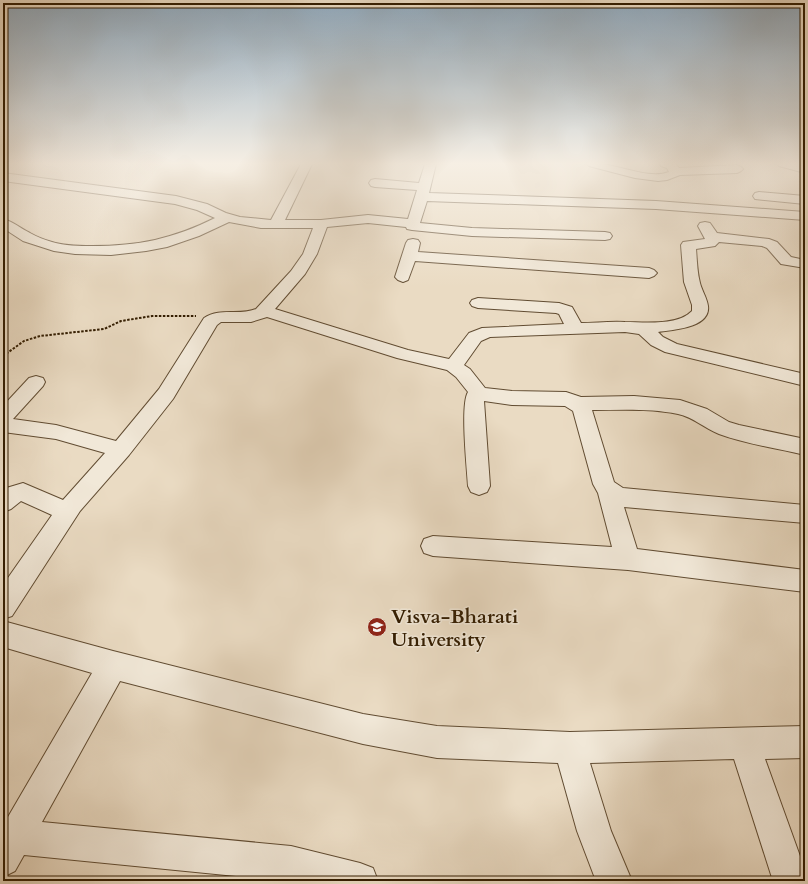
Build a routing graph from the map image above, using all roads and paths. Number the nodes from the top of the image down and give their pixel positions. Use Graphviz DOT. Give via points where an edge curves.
graph roads {
  1 [pos="196,205"];
  2 [pos="285,205"];
  3 [pos="420,205"];
  4 [pos="663,205"];
  5 [pos="695,208"];
  6 [pos="805,216"];
  7 [pos="227,218"];
  8 [pos="3,223"];
  9 [pos="276,224"];
  10 [pos="321,224"];
  11 [pos="411,224"];
  12 [pos="605,236"];
  13 [pos="712,237"];
  14 [pos="410,256"];
  15 [pos="805,264"];
  16 [pos="649,273"];
  17 [pos="403,277"];
  18 [pos="478,303"];
  19 [pos="264,311"];
  20 [pos="217,317"];
  21 [pos="574,329"];
  22 [pos="644,329"];
  23 [pos="3,356"];
  24 [pos="453,366"];
  25 [pos="805,380"];
  26 [pos="36,382"];
  27 [pos="479,394"];
  28 [pos="578,404"];
  29 [pos="3,418"];
  30 [pos="3,425"];
  31 [pos="805,447"];
  32 [pos="121,450"];
  33 [pos="479,486"];
  34 [pos="609,491"];
  35 [pos="3,503"];
  36 [pos="68,512"];
  37 [pos="805,514"];
  38 [pos="432,546"];
  39 [pos="628,560"];
  40 [pos="805,581"];
  41 [pos="3,607"];
  42 [pos="3,634"];
  43 [pos="113,665"];
  44 [pos="805,742"];
  45 [pos="744,743"];
  46 [pos="570,748"];
  47 [pos="7,843"];
  48 [pos="360,881"];
  49 [pos="614,881"];
  50 [pos="791,881"];
  1 -- 7 [label="street"];
  2 -- 9 [label="street"];
  3 -- 11 [label="street"];
  4 -- 5 [label="street"];
  5 -- 6 [label="street"];
  5 -- 13 [label="street"];
  7 -- 8 [label="street" via="198,232 156,246 108,251 58,248 24,236 11,225"];
  7 -- 9 [label="street"];
  9 -- 10 [label="street"];
  10 -- 11 [label="street" via="368,218"];
  10 -- 19 [label="street" via="310,254 297,274"];
  11 -- 12 [label="street" via="472,232"];
  11 -- 14 [label="street" via="413,243"];
  13 -- 15 [label="street" via="764,242 772,245 786,261"];
  13 -- 22 [label="street" via="710,243 690,243 687,247 700,312 682,324"];
  14 -- 16 [label="street"];
  14 -- 17 [label="street"];
  18 -- 21 [label="street" via="559,308 566,311"];
  19 -- 20 [label="street" via="259,316"];
  19 -- 24 [label="street" via="403,354"];
  20 -- 23 [label="path" via="152,316 121,321 104,329 67,332 24,341"];
  20 -- 32 [label="street" via="210,322 166,394"];
  21 -- 22 [label="street"];
  21 -- 24 [label="street" via="480,334"];
  22 -- 25 [label="street" via="657,341 671,348"];
  24 -- 27 [label="street" via="463,373"];
  26 -- 29 [label="street"];
  27 -- 28 [label="street" via="512,398 566,399"];
  27 -- 33 [label="street" via="475,396 474,409"];
  28 -- 31 [label="street" via="634,403 680,407 736,432"];
  28 -- 34 [label="street" via="583,412 604,484"];
  30 -- 32 [label="street" via="56,432"];
  32 -- 36 [label="street"];
  34 -- 37 [label="street" via="626,498"];
  34 -- 39 [label="street"];
  35 -- 36 [label="street" via="10,495 23,492"];
  36 -- 41 [label="street"];
  38 -- 39 [label="street"];
  39 -- 40 [label="street"];
  42 -- 43 [label="street"];
  43 -- 46 [label="street" via="363,729 437,742"];
  43 -- 47 [label="street"];
  44 -- 45 [label="street"];
  45 -- 46 [label="street"];
  45 -- 50 [label="street"];
  46 -- 49 [label="street" via="594,831"];
  47 -- 48 [label="street" via="291,864"];
}
